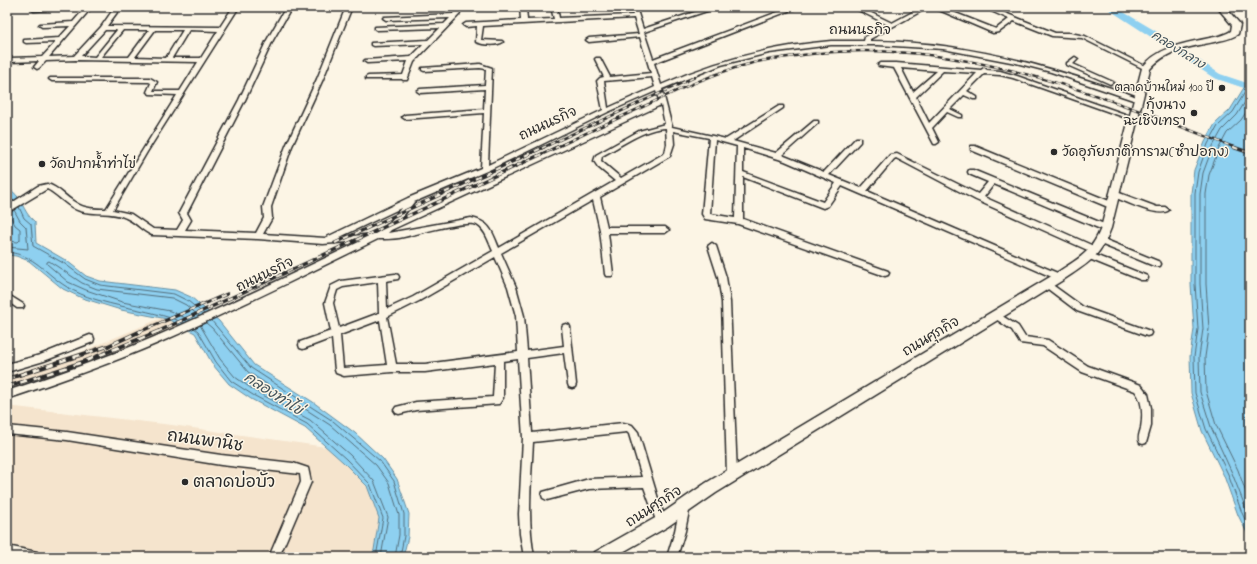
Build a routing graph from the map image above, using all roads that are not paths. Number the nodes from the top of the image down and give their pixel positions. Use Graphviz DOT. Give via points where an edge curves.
graph roads {
  1 [pos="35,7"];
  2 [pos="59,7"];
  3 [pos="89,7"];
  4 [pos="118,7"];
  5 [pos="236,7"];
  6 [pos="289,7"];
  7 [pos="349,7"];
  8 [pos="459,7"];
  9 [pos="523,7"];
  10 [pos="554,7"];
  11 [pos="641,7"];
  12 [pos="716,7"];
  13 [pos="796,7"];
  14 [pos="855,7"];
  15 [pos="926,7"];
  16 [pos="935,7"];
  17 [pos="985,7"];
  18 [pos="1221,7"];
  19 [pos="634,11"];
  20 [pos="455,16"];
  21 [pos="386,18"];
  22 [pos="1012,19"];
  23 [pos="557,20"];
  24 [pos="524,22"];
  25 [pos="75,24"];
  26 [pos="42,25"];
  27 [pos="466,25"];
  28 [pos="480,25"];
  29 [pos="892,25"];
  30 [pos="444,26"];
  31 [pos="103,28"];
  32 [pos="377,28"];
  33 [pos="121,29"];
  34 [pos="187,29"];
  35 [pos="222,29"];
  36 [pos="153,30"];
  37 [pos="642,33"];
  38 [pos="61,40"];
  39 [pos="590,40"];
  40 [pos="26,41"];
  41 [pos="429,42"];
  42 [pos="500,42"];
  43 [pos="867,42"];
  44 [pos="373,44"];
  45 [pos="45,58"];
  46 [pos="76,58"];
  47 [pos="96,59"];
  48 [pos="131,59"];
  49 [pos="413,59"];
  50 [pos="598,59"];
  51 [pos="10,60"];
  52 [pos="168,60"];
  53 [pos="203,60"];
  54 [pos="1075,60"];
  55 [pos="367,61"];
  56 [pos="650,62"];
  57 [pos="880,65"];
  58 [pos="896,65"];
  59 [pos="37,67"];
  60 [pos="424,68"];
  61 [pos="1146,68"];
  62 [pos="942,69"];
  63 [pos="984,70"];
  64 [pos="654,75"];
  65 [pos="368,78"];
  66 [pos="52,79"];
  67 [pos="608,79"];
  68 [pos="1110,82"];
  69 [pos="488,87"];
  70 [pos="659,89"];
  71 [pos="1125,89"];
  72 [pos="420,91"];
  73 [pos="963,92"];
  74 [pos="182,93"];
  75 [pos="913,96"];
  76 [pos="1138,97"];
  77 [pos="975,98"];
  78 [pos="663,101"];
  79 [pos="781,107"];
  80 [pos="946,109"];
  81 [pos="487,112"];
  82 [pos="606,112"];
  83 [pos="960,116"];
  84 [pos="405,117"];
  85 [pos="1134,119"];
  86 [pos="816,122"];
  87 [pos="669,126"];
  88 [pos="928,128"];
  89 [pos="712,137"];
  90 [pos="858,140"];
  91 [pos="726,142"];
  92 [pos="936,142"];
  93 [pos="740,146"];
  94 [pos="973,148"];
  95 [pos="777,156"];
  96 [pos="484,169"];
  97 [pos="971,172"];
  98 [pos="740,173"];
  99 [pos="825,175"];
  100 [pos="992,181"];
  101 [pos="621,182"];
  102 [pos="841,182"];
  103 [pos="862,192"];
  104 [pos="596,196"];
  105 [pos="979,198"];
  106 [pos="1113,199"];
  107 [pos="411,200"];
  108 [pos="7,210"];
  109 [pos="1165,210"];
  110 [pos="109,211"];
  111 [pos="739,221"];
  112 [pos="1106,228"];
  113 [pos="387,229"];
  114 [pos="604,230"];
  115 [pos="665,230"];
  116 [pos="179,234"];
  117 [pos="258,236"];
  118 [pos="377,237"];
  119 [pos="323,241"];
  120 [pos="712,246"];
  121 [pos="1095,249"];
  122 [pos="497,252"];
  123 [pos="1157,264"];
  124 [pos="885,273"];
  125 [pos="609,274"];
  126 [pos="395,277"];
  127 [pos="1059,277"];
  128 [pos="1144,278"];
  129 [pos="382,280"];
  130 [pos="1047,284"];
  131 [pos="7,297"];
  132 [pos="20,306"];
  133 [pos="383,315"];
  134 [pos="996,315"];
  135 [pos="566,327"];
  136 [pos="1146,333"];
  137 [pos="336,334"];
  138 [pos="90,339"];
  139 [pos="303,345"];
  140 [pos="569,349"];
  141 [pos="524,354"];
  142 [pos="498,358"];
  143 [pos="7,368"];
  144 [pos="392,368"];
  145 [pos="572,384"];
  146 [pos="7,395"];
  147 [pos="399,410"];
  148 [pos="7,430"];
  149 [pos="528,438"];
  150 [pos="1143,440"];
  151 [pos="732,475"];
  152 [pos="647,482"];
  153 [pos="547,494"];
  154 [pos="685,506"];
  155 [pos="662,522"];
  156 [pos="7,553"];
  157 [pos="32,557"];
  158 [pos="274,557"];
  159 [pos="529,557"];
  160 [pos="600,557"];
  161 [pos="672,557"];
  1 -- 2 [label="street" via="34,9"];
  3 -- 25 [label="street"];
  4 -- 31 [label="street"];
  5 -- 35 [label="street"];
  6 -- 116 [label="street" via="183,213 187,220"];
  7 -- 117 [label="street" via="289,146 267,207 268,218"];
  8 -- 20 [label="street"];
  9 -- 24 [label="street"];
  10 -- 23 [label="street"];
  11 -- 19 [label="street"];
  12 -- 37 [label="street"];
  13 -- 56 [label="street"];
  14 -- 29 [label="street"];
  15 -- 29 [label="street"];
  16 -- 22 [label="street" via="993,31 997,31"];
  17 -- 22 [label="street"];
  18 -- 61 [label="main road" via="1234,21 1237,28 1235,32 1222,38 1176,48 1151,61"];
  19 -- 23 [label="street"];
  19 -- 37 [label="street"];
  20 -- 21 [label="street"];
  20 -- 30 [label="street"];
  22 -- 61 [label="street" via="1054,35 1083,37"];
  23 -- 24 [label="street"];
  24 -- 28 [label="street"];
  25 -- 26 [label="street"];
  25 -- 38 [label="street"];
  27 -- 28 [label="street"];
  28 -- 42 [label="street" via="478,41"];
  29 -- 43 [label="street" via="867,38"];
  30 -- 32 [label="street"];
  30 -- 41 [label="street"];
  31 -- 33 [label="street"];
  31 -- 46 [label="street"];
  33 -- 36 [label="street"];
  33 -- 47 [label="street"];
  34 -- 35 [label="street"];
  34 -- 36 [label="street"];
  34 -- 52 [label="street"];
  35 -- 53 [label="street"];
  36 -- 48 [label="street"];
  37 -- 39 [label="street"];
  37 -- 56 [label="street"];
  38 -- 40 [label="street"];
  38 -- 45 [label="street"];
  41 -- 44 [label="street"];
  41 -- 49 [label="street"];
  43 -- 70 [label="street, ถนนนรกิจ" via="831,43 769,51 711,67"];
  43 -- 76 [label="street, ถนนนรกิจ" via="942,47 983,54 1053,71"];
  45 -- 46 [label="street"];
  45 -- 51 [label="street"];
  45 -- 59 [label="street"];
  46 -- 47 [label="street"];
  47 -- 48 [label="street"];
  48 -- 52 [label="street"];
  49 -- 55 [label="street"];
  49 -- 65 [label="street" via="406,78"];
  50 -- 67 [label="street"];
  52 -- 53 [label="street"];
  53 -- 74 [label="street"];
  54 -- 68 [label="street" via="1070,64"];
  56 -- 64 [label="street"];
  57 -- 58 [label="street"];
  58 -- 62 [label="street"];
  58 -- 75 [label="street"];
  60 -- 69 [label="street" via="488,67"];
  61 -- 76 [label="main road"];
  62 -- 63 [label="street"];
  62 -- 75 [label="street"];
  63 -- 73 [label="street"];
  63 -- 85 [label="street" via="1015,77"];
  64 -- 67 [label="street"];
  64 -- 70 [label="street"];
  66 -- 74 [label="street" via="150,80 154,82 150,90 152,93"];
  67 -- 82 [label="street" via="600,81"];
  69 -- 72 [label="street"];
  69 -- 81 [label="street"];
  70 -- 78 [label="street"];
  70 -- 82 [label="street, ถนนนรกิจ"];
  71 -- 76 [label="street"];
  73 -- 77 [label="street"];
  73 -- 80 [label="street"];
  74 -- 110 [label="street"];
  75 -- 88 [label="street"];
  76 -- 85 [label="main road"];
  78 -- 87 [label="street"];
  78 -- 113 [label="street"];
  79 -- 91 [label="street"];
  80 -- 83 [label="street"];
  80 -- 88 [label="street"];
  81 -- 84 [label="street"];
  81 -- 96 [label="street"];
  82 -- 96 [label="street, ถนนนรกิจ"];
  85 -- 106 [label="main road"];
  86 -- 95 [label="street"];
  87 -- 89 [label="street"];
  87 -- 101 [label="street" via="668,154"];
  87 -- 101 [label="street" via="655,126 643,130 599,155 597,161 600,165"];
  88 -- 92 [label="street"];
  89 -- 91 [label="street"];
  89 -- 111 [label="street" via="706,214 711,218"];
  90 -- 99 [label="street"];
  91 -- 93 [label="street"];
  93 -- 95 [label="street"];
  93 -- 98 [label="street"];
  94 -- 106 [label="street"];
  95 -- 99 [label="street"];
  96 -- 107 [label="street, ถนนนรกิจ"];
  97 -- 100 [label="street"];
  98 -- 102 [label="street" via="823,204"];
  98 -- 111 [label="street"];
  99 -- 102 [label="street"];
  100 -- 105 [label="street"];
  100 -- 112 [label="street"];
  101 -- 104 [label="street"];
  102 -- 103 [label="street"];
  103 -- 105 [label="street" via="895,155"];
  103 -- 127 [label="street"];
  104 -- 114 [label="street"];
  104 -- 122 [label="street"];
  105 -- 121 [label="street"];
  106 -- 109 [label="street"];
  106 -- 112 [label="main road"];
  107 -- 113 [label="street, ถนนนรกิจ"];
  107 -- 119 [label="street"];
  108 -- 110 [label="street" via="47,186 83,210"];
  110 -- 116 [label="street" via="134,218 152,232"];
  111 -- 124 [label="street"];
  112 -- 121 [label="main road"];
  113 -- 118 [label="street, ถนนนรกิจ"];
  114 -- 115 [label="street"];
  114 -- 125 [label="street"];
  116 -- 117 [label="street"];
  117 -- 119 [label="street"];
  118 -- 119 [label="street"];
  118 -- 122 [label="street" via="471,221 480,223 488,231"];
  118 -- 146 [label="street, ถนนนรกิจ" via="154,341"];
  120 -- 151 [label="street" via="722,277 726,302"];
  121 -- 123 [label="street"];
  121 -- 127 [label="main road, ถนนศุภกิจ"];
  121 -- 128 [label="street"];
  122 -- 133 [label="street"];
  122 -- 141 [label="street" via="512,287 520,316"];
  126 -- 129 [label="street"];
  127 -- 130 [label="main road, ถนนศุภกิจ"];
  129 -- 133 [label="street"];
  129 -- 137 [label="street" via="341,284 334,288 329,303"];
  130 -- 134 [label="main road, ถนนศุภกิจ"];
  130 -- 136 [label="street" via="1080,309"];
  131 -- 132 [label="street"];
  133 -- 137 [label="street"];
  133 -- 144 [label="street"];
  134 -- 150 [label="street" via="1015,328 1023,340 1045,343 1085,370 1138,388 1143,394 1146,408"];
  134 -- 151 [label="main road, ถนนศุภกิจ"];
  135 -- 140 [label="street"];
  137 -- 139 [label="street"];
  137 -- 144 [label="street" via="339,370 344,372"];
  138 -- 143 [label="street" via="51,355"];
  140 -- 141 [label="street"];
  140 -- 145 [label="street"];
  141 -- 142 [label="street"];
  141 -- 149 [label="street"];
  142 -- 144 [label="street" via="425,368"];
  142 -- 147 [label="street" via="496,401 416,406"];
  148 -- 158 [label="street, ถนนพานิช" via="68,436 305,471 306,482"];
  149 -- 152 [label="street" via="629,428 633,432"];
  149 -- 159 [label="street" via="524,514"];
  151 -- 154 [label="main road, ถนนศุภกิจ"];
  152 -- 153 [label="street" via="589,484"];
  152 -- 155 [label="street"];
  154 -- 155 [label="main road, ถนนศุภกิจ"];
  154 -- 161 [label="street"];
  155 -- 160 [label="main road, ถนนศุภกิจ"];
  156 -- 157 [label="main road"];
}
